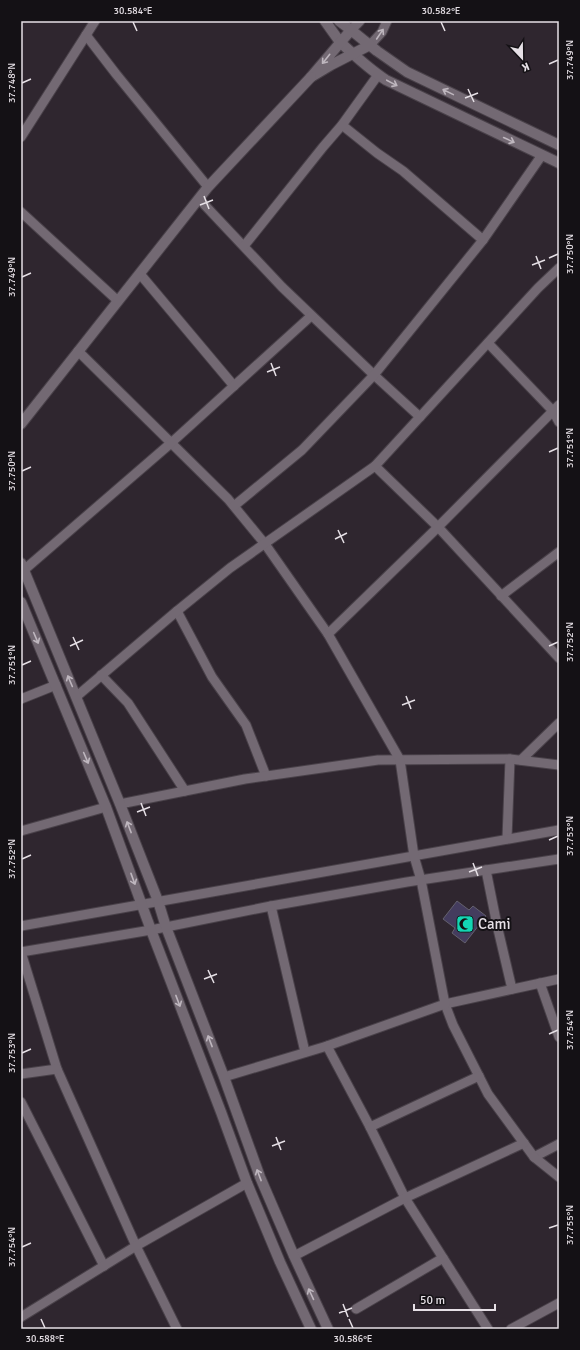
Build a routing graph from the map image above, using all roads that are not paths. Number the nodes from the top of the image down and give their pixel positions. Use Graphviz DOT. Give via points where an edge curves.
graph roads {
  1 [pos="95,21"];
  2 [pos="325,21"];
  3 [pos="339,21"];
  4 [pos="360,21"];
  5 [pos="387,21"];
  6 [pos="351,30"];
  7 [pos="86,35"];
  8 [pos="340,42"];
  9 [pos="370,45"];
  10 [pos="352,54"];
  11 [pos="378,75"];
  12 [pos="311,77"];
  13 [pos="342,125"];
  14 [pos="21,138"];
  15 [pos="559,145"];
  16 [pos="542,155"];
  17 [pos="559,163"];
  18 [pos="208,187"];
  19 [pos="199,199"];
  20 [pos="21,212"];
  21 [pos="483,240"];
  22 [pos="244,246"];
  23 [pos="559,268"];
  24 [pos="140,274"];
  25 [pos="118,301"];
  26 [pos="311,316"];
  27 [pos="488,343"];
  28 [pos="78,351"];
  29 [pos="374,375"];
  30 [pos="234,386"];
  31 [pos="556,408"];
  32 [pos="420,417"];
  33 [pos="24,420"];
  34 [pos="559,422"];
  35 [pos="21,429"];
  36 [pos="172,443"];
  37 [pos="375,466"];
  38 [pos="234,506"];
  39 [pos="438,527"];
  40 [pos="265,544"];
  41 [pos="559,552"];
  42 [pos="22,566"];
  43 [pos="501,596"];
  44 [pos="21,602"];
  45 [pos="176,611"];
  46 [pos="328,634"];
  47 [pos="559,658"];
  48 [pos="101,675"];
  49 [pos="56,685"];
  50 [pos="76,696"];
  51 [pos="21,699"];
  52 [pos="63,701"];
  53 [pos="559,723"];
  54 [pos="510,759"];
  55 [pos="400,760"];
  56 [pos="521,760"];
  57 [pos="559,765"];
  58 [pos="266,776"];
  59 [pos="185,791"];
  60 [pos="120,804"];
  61 [pos="106,807"];
  62 [pos="559,830"];
  63 [pos="21,831"];
  64 [pos="507,839"];
  65 [pos="414,856"];
  66 [pos="559,860"];
  67 [pos="486,870"];
  68 [pos="421,880"];
  69 [pos="158,901"];
  70 [pos="142,904"];
  71 [pos="271,906"];
  72 [pos="21,926"];
  73 [pos="166,927"];
  74 [pos="151,930"];
  75 [pos="21,952"];
  76 [pos="559,979"];
  77 [pos="540,983"];
  78 [pos="512,989"];
  79 [pos="445,1004"];
  80 [pos="559,1037"];
  81 [pos="327,1046"];
  82 [pos="305,1052"];
  83 [pos="57,1069"];
  84 [pos="21,1074"];
  85 [pos="479,1076"];
  86 [pos="224,1077"];
  87 [pos="21,1102"];
  88 [pos="370,1126"];
  89 [pos="524,1143"];
  90 [pos="559,1144"];
  91 [pos="534,1157"];
  92 [pos="559,1177"];
  93 [pos="247,1183"];
  94 [pos="405,1198"];
  95 [pos="136,1246"];
  96 [pos="294,1256"];
  97 [pos="443,1258"];
  98 [pos="280,1262"];
  99 [pos="104,1266"];
  100 [pos="559,1303"];
  101 [pos="356,1309"];
  102 [pos="21,1317"];
  103 [pos="177,1329"];
  104 [pos="311,1329"];
  105 [pos="328,1329"];
  106 [pos="488,1329"];
  107 [pos="511,1329"];
  1 -- 7 [label="street"];
  2 -- 8 [label="main road"];
  3 -- 6 [label="main road"];
  4 -- 6 [label="street"];
  9 -- 5 [label="street, one-way" via="379,36"];
  6 -- 8 [label="main road"];
  6 -- 9 [label="main road"];
  7 -- 14 [label="street"];
  7 -- 18 [label="street"];
  8 -- 10 [label="main road"];
  8 -- 12 [label="main road, one-way"];
  9 -- 10 [label="main road"];
  15 -- 9 [label="main road, one-way" via="407,72"];
  10 -- 11 [label="main road"];
  10 -- 12 [label="main road"];
  11 -- 13 [label="street"];
  11 -- 16 [label="main road, one-way" via="398,87"];
  12 -- 18 [label="main road"];
  13 -- 21 [label="street" via="403,171"];
  13 -- 22 [label="street"];
  16 -- 17 [label="main road"];
  16 -- 21 [label="street"];
  18 -- 19 [label="main road"];
  19 -- 22 [label="street"];
  19 -- 24 [label="main road"];
  20 -- 25 [label="street"];
  21 -- 29 [label="street"];
  22 -- 26 [label="street"];
  23 -- 27 [label="street"];
  24 -- 25 [label="main road"];
  24 -- 30 [label="street"];
  25 -- 28 [label="main road"];
  26 -- 29 [label="street"];
  26 -- 30 [label="street"];
  27 -- 31 [label="street"];
  27 -- 32 [label="street"];
  28 -- 33 [label="main road"];
  28 -- 36 [label="street"];
  29 -- 32 [label="street"];
  29 -- 38 [label="street" via="302,450"];
  30 -- 36 [label="street"];
  31 -- 34 [label="street"];
  31 -- 39 [label="street"];
  32 -- 37 [label="street"];
  33 -- 35 [label="main road"];
  36 -- 38 [label="street"];
  36 -- 42 [label="street"];
  37 -- 39 [label="street"];
  37 -- 40 [label="street"];
  38 -- 40 [label="street"];
  39 -- 43 [label="street"];
  39 -- 46 [label="street"];
  40 -- 45 [label="street"];
  40 -- 46 [label="street"];
  41 -- 43 [label="street"];
  50 -- 42 [label="main road, one-way"];
  43 -- 47 [label="street"];
  44 -- 49 [label="main road, one-way"];
  45 -- 48 [label="street"];
  45 -- 58 [label="street" via="212,677 246,725"];
  46 -- 55 [label="street"];
  48 -- 50 [label="street"];
  48 -- 59 [label="street" via="128,703"];
  49 -- 51 [label="street"];
  49 -- 52 [label="main road"];
  50 -- 52 [label="main road"];
  50 -- 60 [label="main road"];
  52 -- 61 [label="main road, one-way"];
  53 -- 56 [label="street"];
  54 -- 55 [label="street"];
  54 -- 56 [label="street"];
  54 -- 64 [label="street"];
  55 -- 58 [label="street" via="378,760"];
  55 -- 65 [label="street"];
  56 -- 57 [label="street"];
  58 -- 59 [label="street"];
  59 -- 60 [label="street"];
  60 -- 61 [label="main road"];
  69 -- 60 [label="main road, one-way"];
  61 -- 63 [label="street"];
  61 -- 70 [label="main road, one-way"];
  62 -- 64 [label="street"];
  64 -- 65 [label="street"];
  65 -- 68 [label="street"];
  65 -- 69 [label="street"];
  66 -- 67 [label="street"];
  67 -- 68 [label="street"];
  67 -- 78 [label="street"];
  68 -- 71 [label="street"];
  68 -- 79 [label="street"];
  69 -- 70 [label="street"];
  69 -- 73 [label="main road"];
  70 -- 72 [label="street"];
  70 -- 74 [label="main road"];
  71 -- 73 [label="street"];
  71 -- 82 [label="street"];
  73 -- 74 [label="street"];
  86 -- 73 [label="main road, one-way"];
  74 -- 75 [label="street"];
  74 -- 93 [label="main road, one-way"];
  75 -- 83 [label="street"];
  76 -- 77 [label="street"];
  77 -- 78 [label="street"];
  77 -- 80 [label="street"];
  78 -- 79 [label="street"];
  79 -- 81 [label="street"];
  79 -- 85 [label="street"];
  81 -- 82 [label="street"];
  81 -- 88 [label="street"];
  82 -- 86 [label="street"];
  83 -- 84 [label="street"];
  83 -- 95 [label="street"];
  85 -- 88 [label="street"];
  85 -- 89 [label="street" via="488,1094"];
  96 -- 86 [label="main road, one-way" via="260,1177"];
  87 -- 99 [label="street"];
  88 -- 94 [label="street"];
  89 -- 91 [label="street"];
  89 -- 94 [label="street"];
  90 -- 91 [label="street"];
  91 -- 92 [label="street"];
  93 -- 95 [label="street"];
  93 -- 98 [label="main road"];
  94 -- 96 [label="street"];
  94 -- 97 [label="street"];
  95 -- 99 [label="street"];
  95 -- 103 [label="street"];
  96 -- 98 [label="main road"];
  105 -- 96 [label="main road, one-way"];
  97 -- 101 [label="street"];
  97 -- 106 [label="street"];
  98 -- 104 [label="main road"];
  99 -- 102 [label="street"];
  100 -- 107 [label="street"];
}
